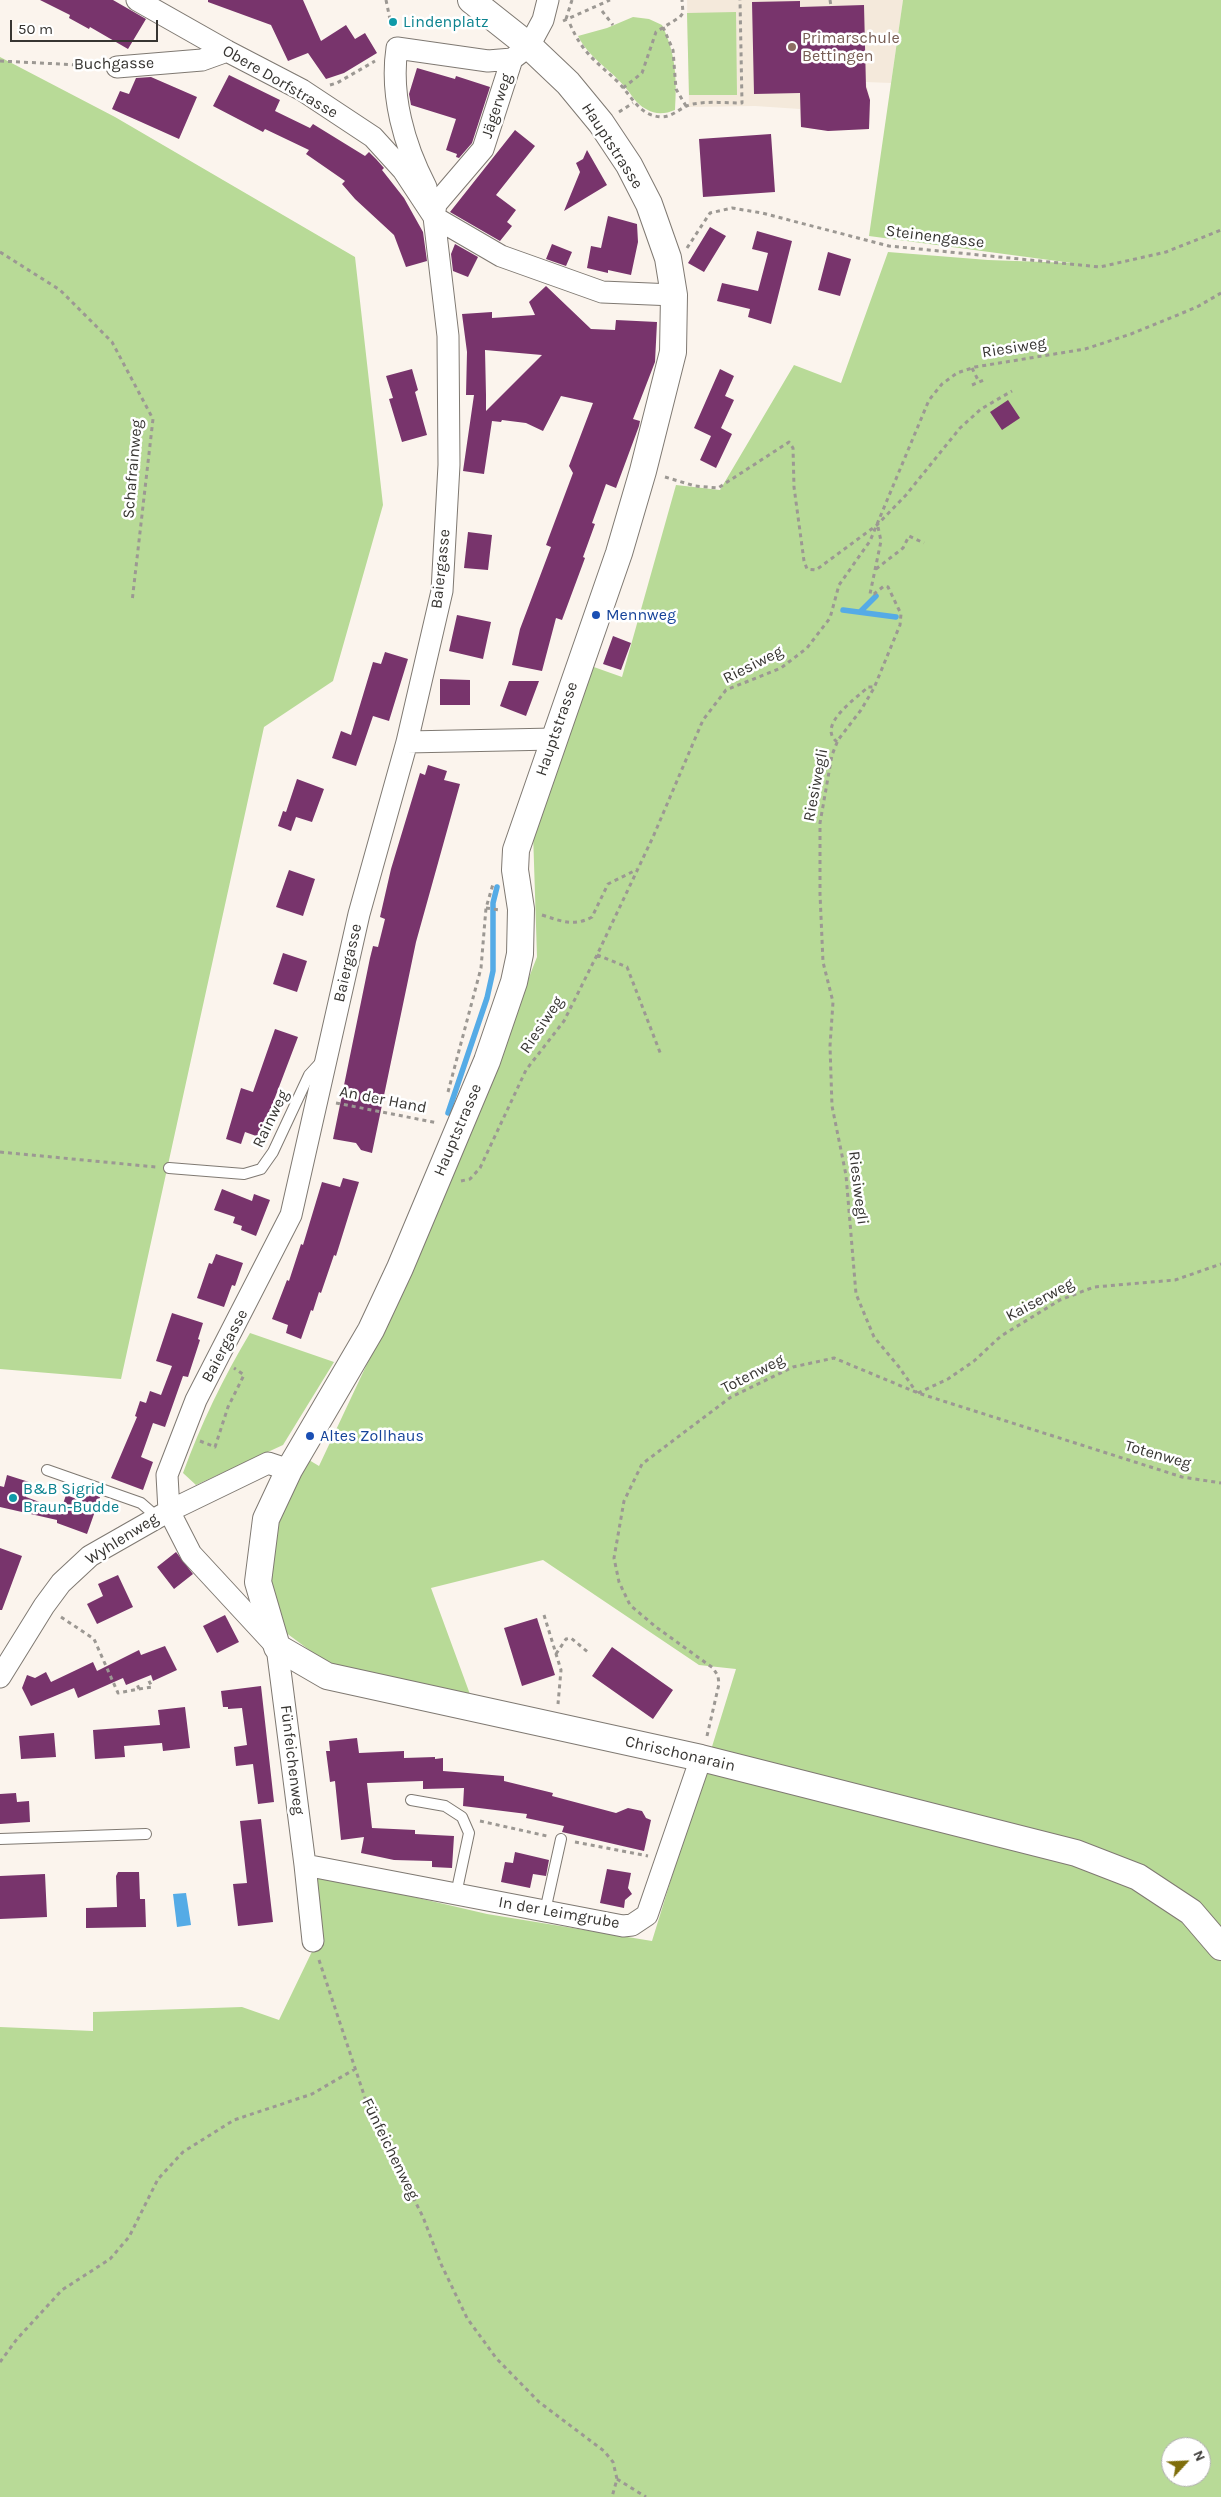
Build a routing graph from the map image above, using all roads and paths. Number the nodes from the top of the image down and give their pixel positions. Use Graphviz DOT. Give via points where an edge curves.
graph roads {
  1 [pos="137,0"];
  2 [pos="386,0"];
  3 [pos="470,0"];
  4 [pos="572,0"];
  5 [pos="610,0"];
  6 [pos="682,0"];
  7 [pos="740,0"];
  8 [pos="830,0"];
  9 [pos="831,6"];
  10 [pos="545,10"];
  11 [pos="602,11"];
  12 [pos="566,19"];
  13 [pos="570,24"];
  14 [pos="613,25"];
  15 [pos="663,27"];
  16 [pos="397,48"];
  17 [pos="227,52"];
  18 [pos="521,52"];
  19 [pos="0,61"];
  20 [pos="117,67"];
  21 [pos="336,83"];
  22 [pos="623,88"];
  23 [pos="686,106"];
  24 [pos="435,211"];
  25 [pos="1221,230"];
  26 [pos="0,252"];
  27 [pos="668,258"];
  28 [pos="1221,293"];
  29 [pos="674,295"];
  30 [pos="972,368"];
  31 [pos="986,379"];
  32 [pos="979,382"];
  33 [pos="972,385"];
  34 [pos="1012,391"];
  35 [pos="643,471"];
  36 [pos="877,525"];
  37 [pos="924,543"];
  38 [pos="875,569"];
  39 [pos="132,602"];
  40 [pos="874,687"];
  41 [pos="554,740"];
  42 [pos="407,742"];
  43 [pos="837,742"];
  44 [pos="638,868"];
  45 [pos="496,876"];
  46 [pos="487,908"];
  47 [pos="509,909"];
  48 [pos="597,955"];
  49 [pos="661,1055"];
  50 [pos="326,1056"];
  51 [pos="446,1098"];
  52 [pos="316,1099"];
  53 [pos="443,1116"];
  54 [pos="0,1152"];
  55 [pos="170,1168"];
  56 [pos="439,1176"];
  57 [pos="1221,1264"];
  58 [pos="219,1358"];
  59 [pos="918,1393"];
  60 [pos="182,1435"];
  61 [pos="47,1470"];
  62 [pos="285,1479"];
  63 [pos="1221,1483"];
  64 [pos="163,1514"];
  65 [pos="44,1606"];
  66 [pos="544,1615"];
  67 [pos="277,1647"];
  68 [pos="589,1653"];
  69 [pos="556,1654"];
  70 [pos="0,1676"];
  71 [pos="148,1679"];
  72 [pos="137,1684"];
  73 [pos="139,1689"];
  74 [pos="558,1704"];
  75 [pos="701,1758"];
  76 [pos="411,1800"];
  77 [pos="146,1834"];
  78 [pos="0,1839"];
  79 [pos="561,1839"];
  80 [pos="305,1865"];
  81 [pos="456,1894"];
  82 [pos="545,1911"];
  83 [pos="312,1941"];
  84 [pos="1221,1947"];
  85 [pos="355,2069"];
  86 [pos="0,2362"];
  87 [pos="617,2479"];
  88 [pos="612,2497"];
  89 [pos="646,2497"];
  1 -- 17 [label="street, Obere Dorfstrasse"];
  2 -- 16 [label="path"];
  3 -- 18 [label="street, Hauptstrasse"];
  4 -- 12 [label="path"];
  5 -- 12 [label="path"];
  6 -- 15 [label="path" via="680,17"];
  7 -- 23 [label="path" via="742,103"];
  8 -- 9 [label="path"];
  10 -- 12 [label="path" via="554,24"];
  10 -- 18 [label="street, Jägerweg"];
  11 -- 14 [label="path"];
  13 -- 22 [label="path" via="582,49"];
  15 -- 22 [label="path" via="653,36 642,73"];
  15 -- 23 [label="path" via="673,50 676,89"];
  16 -- 18 [label="street" via="488,61"];
  16 -- 21 [label="path"];
  16 -- 24 [label="street" via="394,70 403,133"];
  17 -- 20 [label="street, Buchgasse" via="202,60"];
  17 -- 24 [label="street, Obere Dorfstrasse" via="302,90 373,137"];
  18 -- 24 [label="street, Jägerweg" via="483,149"];
  18 -- 27 [label="street, Hauptstrasse" via="568,83 601,124 649,204"];
  19 -- 20 [label="path, Buchgasse"];
  22 -- 23 [label="path" via="633,103 651,114 667,116"];
  24 -- 29 [label="street, Obere Dorfstrasse" via="501,256 602,292"];
  24 -- 42 [label="street, Baiergasse" via="448,336 449,465 442,591"];
  25 -- 27 [label="path, Steinengasse" via="1166,252 1100,267 889,246 732,208 710,213 684,252"];
  26 -- 39 [label="path, Schafrainweg" via="60,290 112,342 153,419"];
  27 -- 29 [label="street, Hauptstrasse"];
  28 -- 30 [label="path, Riesiweg" via="1147,328 1085,349"];
  29 -- 35 [label="street, Hauptstrasse" via="672,352"];
  30 -- 32 [label="path"];
  30 -- 36 [label="path, Riesiweg" via="957,373 930,400"];
  31 -- 32 [label="path"];
  32 -- 33 [label="path"];
  34 -- 36 [label="path" via="981,409 960,428 906,495"];
  35 -- 36 [label="path" via="695,486 718,488 789,442 793,448 794,487 807,569 816,570"];
  35 -- 41 [label="street, Hauptstrasse" via="619,553"];
  36 -- 38 [label="path, Riesiwegli" via="880,541"];
  36 -- 44 [label="path, Riesiweg" via="870,541 839,585 830,618 807,648 781,668 726,690 703,720"];
  37 -- 38 [label="path" via="909,536 903,548"];
  38 -- 40 [label="path, Riesiwegli" via="870,594 888,587 900,614 900,625"];
  40 -- 43 [label="path, Riesiwegli"];
  40 -- 43 [label="path" via="868,687 839,713 831,730"];
  41 -- 42 [label="street"];
  41 -- 47 [label="street, Hauptstrasse" via="516,850 516,879"];
  42 -- 50 [label="street, Baiergasse" via="359,914"];
  43 -- 59 [label="path, Riesiwegli" via="820,823 823,962 833,1002 830,1046 832,1106 846,1176 856,1294 874,1337"];
  44 -- 47 [label="path" via="608,884 592,916 579,923 567,924"];
  44 -- 48 [label="path, Riesiweg"];
  45 -- 46 [label="path"];
  46 -- 47 [label="path"];
  46 -- 51 [label="path" via="481,968"];
  47 -- 56 [label="street, Hauptstrasse" via="520,954 514,982 487,1061"];
  48 -- 49 [label="path" via="627,967"];
  48 -- 56 [label="path, Riesiweg" via="564,1021 526,1070 480,1168 470,1179 457,1181"];
  50 -- 52 [label="street, Baiergasse"];
  50 -- 55 [label="lane, Rainweg" via="309,1075 273,1152 261,1169 244,1174"];
  52 -- 53 [label="path, An der Hand" via="442,1124"];
  52 -- 58 [label="street, Baiergasse" via="291,1215"];
  54 -- 55 [label="path"];
  56 -- 62 [label="street, Hauptstrasse" via="371,1330"];
  57 -- 59 [label="path, Kaiserweg" via="1174,1280 1094,1287 1060,1300 1001,1336 948,1379"];
  58 -- 60 [label="street, Baiergasse" via="196,1400"];
  58 -- 60 [label="path" via="244,1375 228,1407 215,1447"];
  59 -- 63 [label="path, Totenweg" via="1182,1477"];
  59 -- 75 [label="path, Totenweg" via="834,1358 792,1366 731,1396 642,1464 624,1501 614,1558 618,1582 630,1605 656,1628 703,1659 718,1676 719,1684"];
  60 -- 64 [label="street, Baiergasse" via="167,1475"];
  61 -- 64 [label="lane"];
  62 -- 64 [label="street, Wyhlenweg" via="268,1463"];
  62 -- 67 [label="street" via="266,1519 258,1582"];
  64 -- 65 [label="street, Wyhlenweg" via="90,1556"];
  64 -- 67 [label="street, Baiergasse" via="191,1554"];
  65 -- 70 [label="street, Wyhlenweg"];
  65 -- 73 [label="path" via="94,1639 118,1693"];
  66 -- 69 [label="path"];
  67 -- 75 [label="street, Chrischonarain" via="328,1676"];
  67 -- 80 [label="street, Fünfeichenweg"];
  68 -- 69 [label="path" via="571,1638 566,1639"];
  69 -- 74 [label="path" via="561,1670"];
  71 -- 73 [label="path" via="152,1687"];
  72 -- 73 [label="path"];
  75 -- 82 [label="street, In der Leimgrube" via="647,1916 640,1922 623,1926"];
  75 -- 84 [label="street, Chrischonarain" via="1076,1853 1138,1877 1191,1912"];
  76 -- 81 [label="lane" via="445,1806 462,1817 469,1833"];
  77 -- 78 [label="lane"];
  79 -- 82 [label="lane"];
  80 -- 81 [label="street, In der Leimgrube"];
  80 -- 83 [label="street, Fünfeichenweg"];
  81 -- 82 [label="street, In der Leimgrube"];
  83 -- 85 [label="path, Fünfeichenweg"];
  85 -- 86 [label="path" via="312,2094 234,2120 183,2152 158,2179 129,2237 110,2258 62,2290"];
  85 -- 87 [label="path, Fünfeichenweg" via="369,2110 423,2217 467,2318 496,2358 539,2402 604,2451 613,2462"];
  87 -- 88 [label="path"];
  87 -- 89 [label="path"];
}
